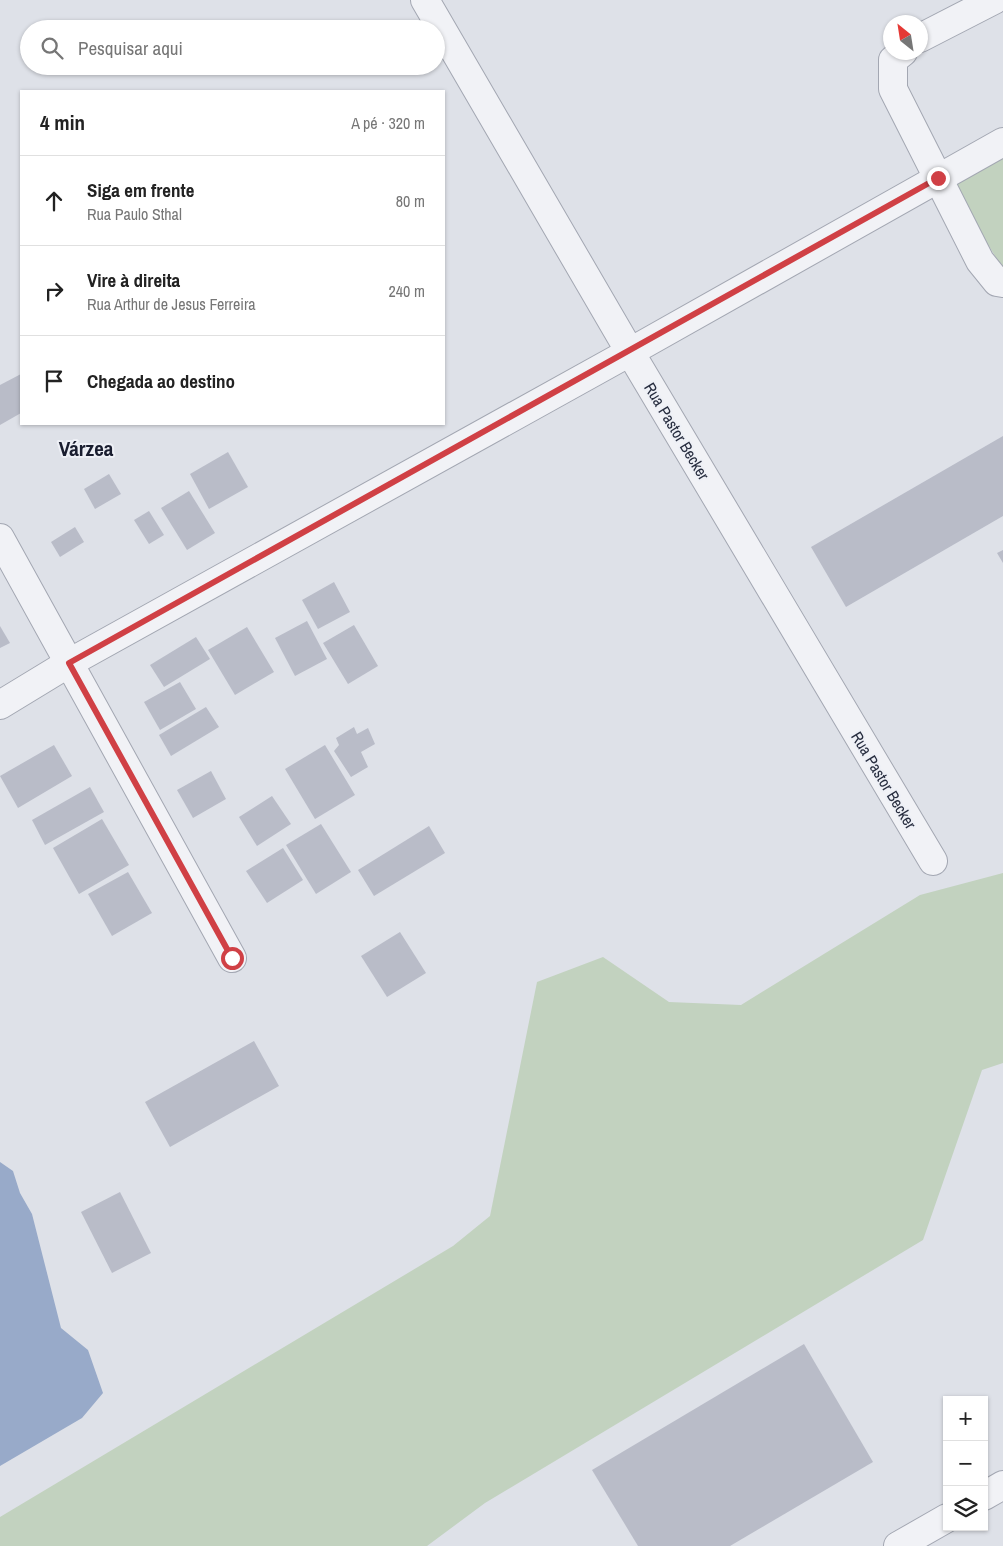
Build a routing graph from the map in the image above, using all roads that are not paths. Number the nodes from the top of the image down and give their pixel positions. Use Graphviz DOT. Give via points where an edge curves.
graph roads {
  1 [pos="425,0"];
  2 [pos="994,0"];
  3 [pos="437,20"];
  4 [pos="445,34"];
  5 [pos="928,34"];
  6 [pos="893,60"];
  7 [pos="1003,142"];
  8 [pos="938,178"];
  9 [pos="1003,282"];
  10 [pos="630,352"];
  11 [pos="0,538"];
  12 [pos="69,663"];
  13 [pos="0,705"];
  14 [pos="933,861"];
  15 [pos="232,958"];
  16 [pos="1003,1485"];
  17 [pos="988,1494"];
  18 [pos="943,1520"];
  19 [pos="898,1546"];
  1 -- 3 [label="street, Rua Pastor Becker"];
  2 -- 5 [label="street"];
  4 -- 10 [label="street, Rua Pastor Becker"];
  6 -- 8 [label="street" via="893,89"];
  7 -- 8 [label="street"];
  8 -- 9 [label="street" via="980,261 997,282"];
  8 -- 10 [label="street"];
  10 -- 12 [label="street"];
  10 -- 14 [label="street, Rua Pastor Becker"];
  11 -- 12 [label="street"];
  12 -- 13 [label="street"];
  12 -- 15 [label="street"];
  16 -- 17 [label="street"];
  18 -- 19 [label="street"];
}
